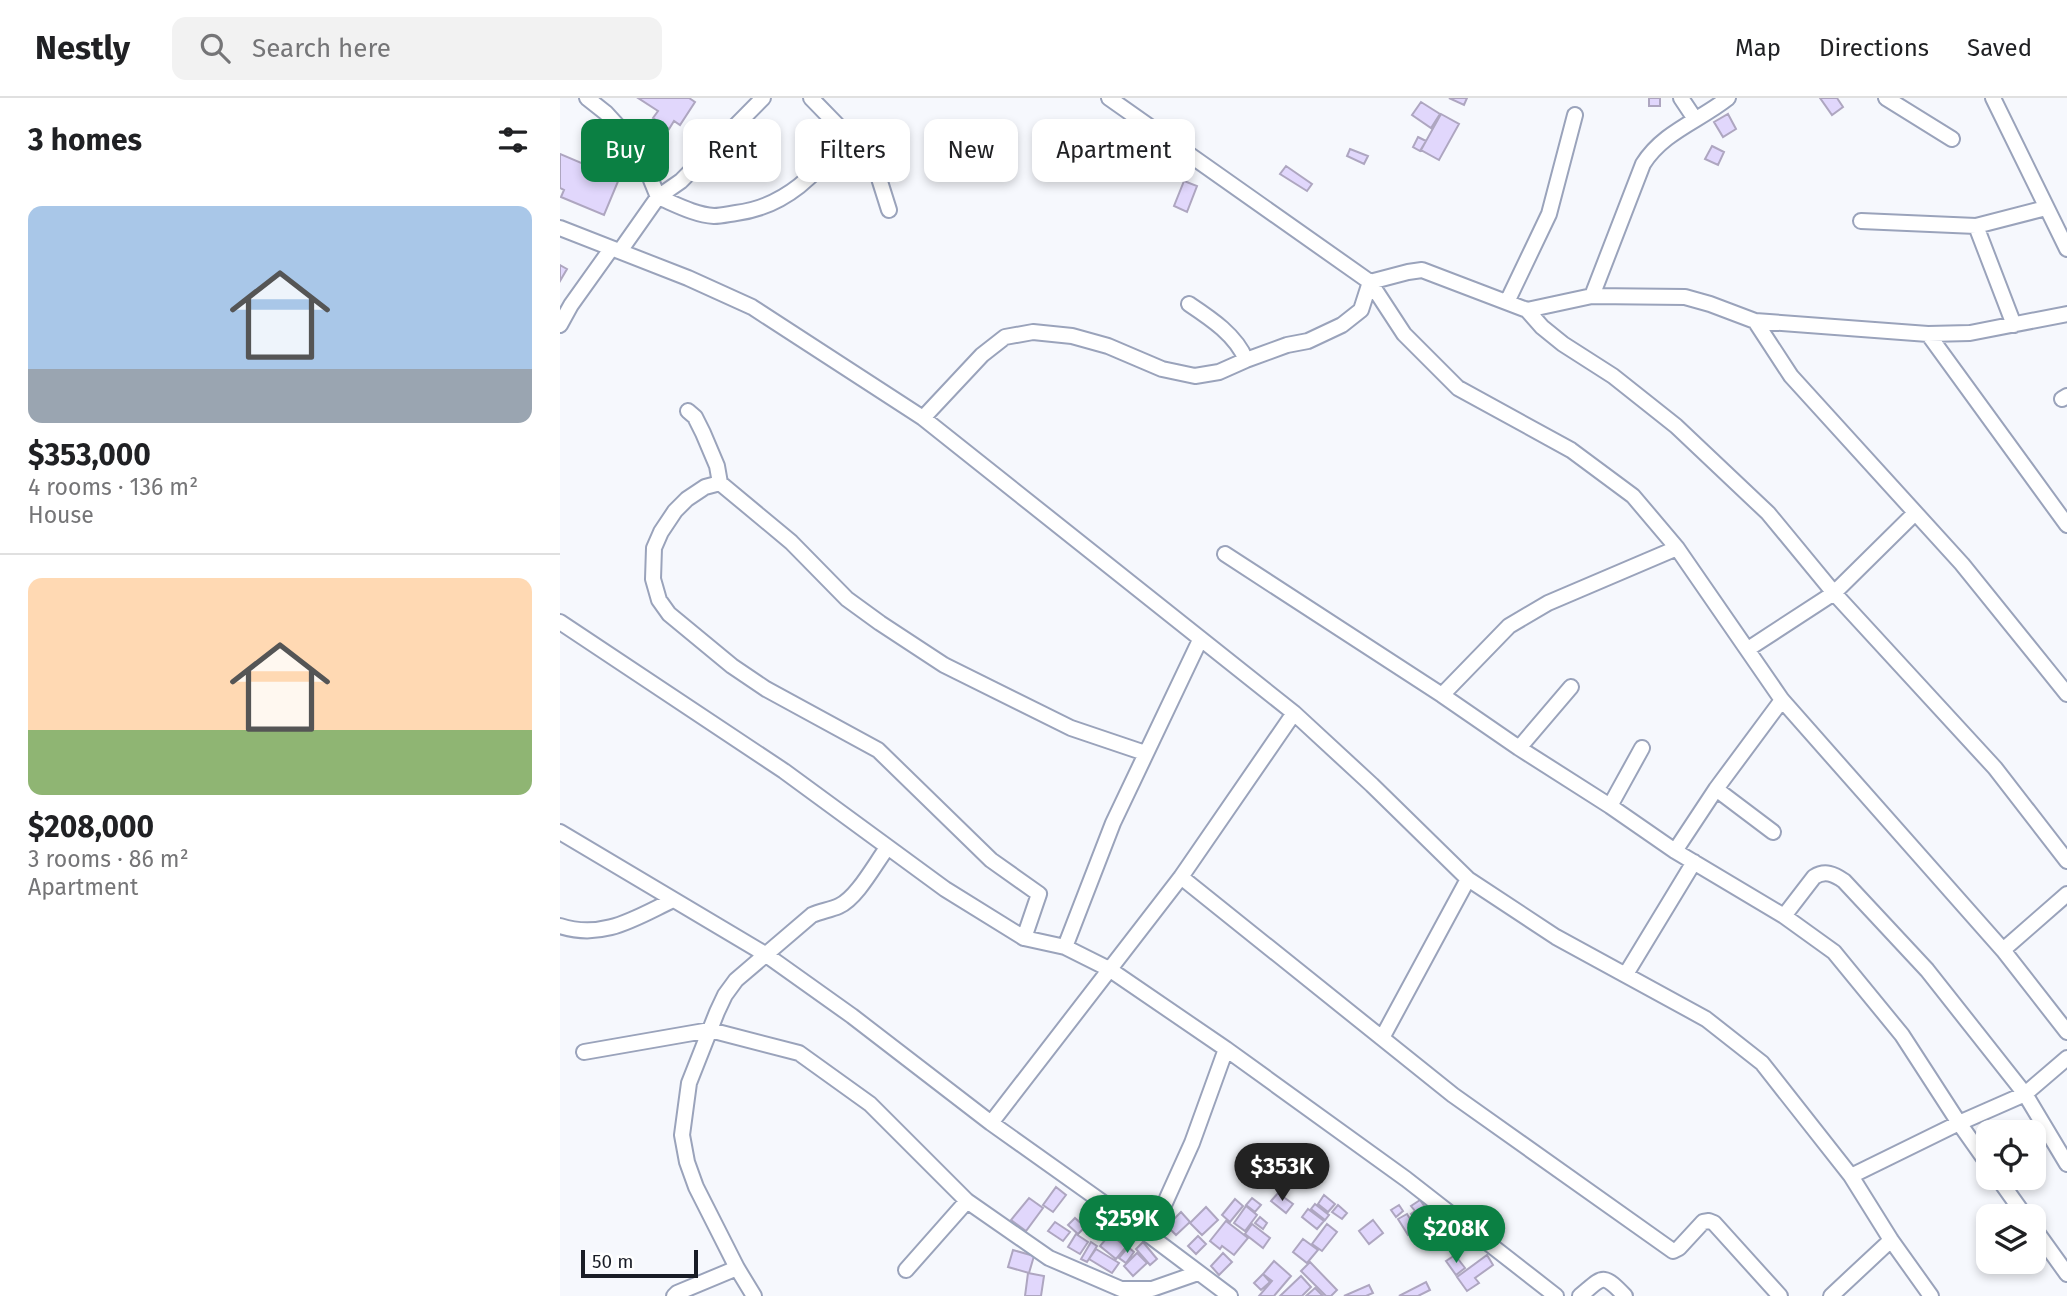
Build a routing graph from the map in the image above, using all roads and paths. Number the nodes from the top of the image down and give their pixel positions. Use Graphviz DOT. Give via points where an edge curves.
graph roads {
  1 [pos="587,98"];
  2 [pos="763,98"];
  3 [pos="811,98"];
  4 [pos="1109,98"];
  5 [pos="1681,98"];
  6 [pos="1727,98"];
  7 [pos="1886,98"];
  8 [pos="1993,98"];
  9 [pos="1128,105"];
  10 [pos="1575,116"];
  11 [pos="831,119"];
  12 [pos="1695,119"];
  13 [pos="1952,139"];
  14 [pos="804,182"];
  15 [pos="880,182"];
  16 [pos="658,197"];
  17 [pos="2046,208"];
  18 [pos="889,210"];
  19 [pos="1861,221"];
  20 [pos="1976,226"];
  21 [pos="560,228"];
  22 [pos="2067,249"];
  23 [pos="615,250"];
  24 [pos="1370,282"];
  25 [pos="1592,296"];
  26 [pos="1507,302"];
  27 [pos="1189,304"];
  28 [pos="1527,310"];
  29 [pos="2067,314"];
  30 [pos="1755,321"];
  31 [pos="560,325"];
  32 [pos="2014,325"];
  33 [pos="1928,334"];
  34 [pos="1246,360"];
  35 [pos="688,411"];
  36 [pos="923,418"];
  37 [pos="720,483"];
  38 [pos="1915,513"];
  39 [pos="2067,525"];
  40 [pos="1677,548"];
  41 [pos="1225,554"];
  42 [pos="1834,593"];
  43 [pos="560,622"];
  44 [pos="1200,640"];
  45 [pos="1748,649"];
  46 [pos="1571,687"];
  47 [pos="2067,694"];
  48 [pos="1442,695"];
  49 [pos="1782,700"];
  50 [pos="1294,713"];
  51 [pos="1519,748"];
  52 [pos="1642,748"];
  53 [pos="1145,753"];
  54 [pos="1716,789"];
  55 [pos="1610,806"];
  56 [pos="560,832"];
  57 [pos="1773,832"];
  58 [pos="887,848"];
  59 [pos="1675,851"];
  60 [pos="2067,861"];
  61 [pos="1694,862"];
  62 [pos="1181,877"];
  63 [pos="1468,879"];
  64 [pos="2067,894"];
  65 [pos="673,900"];
  66 [pos="1784,916"];
  67 [pos="560,926"];
  68 [pos="1024,937"];
  69 [pos="1065,947"];
  70 [pos="2003,950"];
  71 [pos="765,954"];
  72 [pos="1109,970"];
  73 [pos="1626,974"];
  74 [pos="710,1030"];
  75 [pos="2066,1030"];
  76 [pos="1382,1038"];
  77 [pos="1226,1049"];
  78 [pos="584,1052"];
  79 [pos="2067,1058"];
  80 [pos="2025,1094"];
  81 [pos="991,1123"];
  82 [pos="1959,1123"];
  83 [pos="1976,1147"];
  84 [pos="2067,1164"];
  85 [pos="1852,1176"];
  86 [pos="967,1201"];
  87 [pos="1150,1236"];
  88 [pos="1891,1240"];
  89 [pos="2046,1245"];
  90 [pos="737,1268"];
  91 [pos="906,1270"];
  92 [pos="1198,1273"];
  93 [pos="2067,1274"];
  94 [pos="1120,1293"];
  95 [pos="674,1296"];
  96 [pos="754,1296"];
  97 [pos="1230,1296"];
  98 [pos="1556,1296"];
  99 [pos="1580,1296"];
  100 [pos="1625,1296"];
  101 [pos="1780,1296"];
  102 [pos="1831,1296"];
  103 [pos="1931,1296"];
  1 -- 16 [label="street" via="638,148"];
  2 -- 16 [label="street" via="681,181"];
  3 -- 11 [label="street"];
  4 -- 9 [label="street"];
  5 -- 12 [label="street"];
  6 -- 12 [label="street"];
  7 -- 13 [label="street"];
  8 -- 17 [label="street"];
  9 -- 24 [label="street"];
  10 -- 26 [label="street" via="1549,214"];
  12 -- 25 [label="street" via="1651,150"];
  14 -- 16 [label="street" via="783,198 752,211 714,216"];
  15 -- 18 [label="street"];
  16 -- 23 [label="street"];
  17 -- 20 [label="street"];
  17 -- 22 [label="street"];
  19 -- 20 [label="street"];
  20 -- 32 [label="street"];
  21 -- 23 [label="street"];
  23 -- 31 [label="street"];
  23 -- 36 [label="street" via="752,307"];
  24 -- 26 [label="street" via="1422,270"];
  24 -- 34 [label="street" via="1360,310 1342,325"];
  24 -- 40 [label="street" via="1404,334 1458,387 1571,450 1633,496"];
  25 -- 28 [label="street"];
  25 -- 30 [label="street" via="1685,297"];
  26 -- 28 [label="street"];
  27 -- 34 [label="street" via="1226,332"];
  28 -- 42 [label="street" via="1563,344 1676,426 1768,513"];
  29 -- 32 [label="street"];
  30 -- 33 [label="street"];
  30 -- 38 [label="street" via="1791,376"];
  32 -- 33 [label="street"];
  33 -- 39 [label="street"];
  34 -- 36 [label="street" via="1195,376 1162,369 1072,336 1033,332 1004,337"];
  35 -- 37 [label="street" via="703,433"];
  36 -- 44 [label="street"];
  37 -- 53 [label="street" via="791,542 847,599 944,665 1071,728"];
  37 -- 68 [label="street" via="687,499 661,532 654,548 653,579 659,600 669,614 732,666 878,750 991,860 1039,894"];
  38 -- 42 [label="street"];
  38 -- 47 [label="street"];
  40 -- 45 [label="street"];
  40 -- 48 [label="street" via="1548,603 1509,626"];
  41 -- 48 [label="street"];
  42 -- 45 [label="street"];
  42 -- 60 [label="street" via="1995,768"];
  43 -- 58 [label="street" via="783,771"];
  44 -- 50 [label="street"];
  44 -- 53 [label="street"];
  45 -- 49 [label="street"];
  46 -- 51 [label="street"];
  48 -- 51 [label="street"];
  49 -- 54 [label="street"];
  49 -- 70 [label="street"];
  50 -- 62 [label="street"];
  50 -- 63 [label="street"];
  51 -- 55 [label="street"];
  52 -- 55 [label="street"];
  53 -- 69 [label="street"];
  54 -- 57 [label="street"];
  54 -- 59 [label="street"];
  55 -- 59 [label="street"];
  56 -- 65 [label="street"];
  58 -- 68 [label="street"];
  58 -- 71 [label="street" via="851,897 812,915"];
  59 -- 61 [label="street"];
  61 -- 66 [label="street"];
  61 -- 73 [label="street"];
  62 -- 72 [label="street"];
  62 -- 76 [label="street"];
  63 -- 73 [label="street" via="1556,937"];
  63 -- 76 [label="street"];
  64 -- 70 [label="street"];
  65 -- 67 [label="street" via="615,928 587,931"];
  65 -- 71 [label="street"];
  66 -- 80 [label="street" via="1819,874 1834,874 1844,881 1927,970"];
  66 -- 82 [label="street" via="1834,952 1902,1035"];
  68 -- 69 [label="street"];
  69 -- 72 [label="street"];
  70 -- 75 [label="street"];
  71 -- 74 [label="street" via="724,995"];
  71 -- 81 [label="street"];
  72 -- 77 [label="street"];
  72 -- 81 [label="street"];
  73 -- 85 [label="street" via="1706,1019 1762,1063"];
  74 -- 78 [label="street"];
  74 -- 86 [label="street" via="799,1053 870,1104"];
  74 -- 90 [label="street" via="689,1083 682,1136 696,1187"];
  76 -- 101 [label="street" via="1453,1095 1673,1251 1703,1222 1714,1223"];
  77 -- 87 [label="street" via="1192,1143"];
  77 -- 98 [label="street" via="1406,1179"];
  79 -- 80 [label="street"];
  80 -- 82 [label="street"];
  80 -- 84 [label="street"];
  81 -- 87 [label="street"];
  82 -- 83 [label="street"];
  82 -- 85 [label="street"];
  85 -- 88 [label="street"];
  86 -- 91 [label="street"];
  86 -- 94 [label="street" via="1049,1258"];
  87 -- 92 [label="street"];
  88 -- 102 [label="street"];
  88 -- 103 [label="street"];
  89 -- 93 [label="street"];
  90 -- 95 [label="street"];
  90 -- 96 [label="street"];
  92 -- 94 [label="street" via="1152,1289"];
  92 -- 97 [label="street"];
  99 -- 100 [label="street" via="1605,1279"];
}
